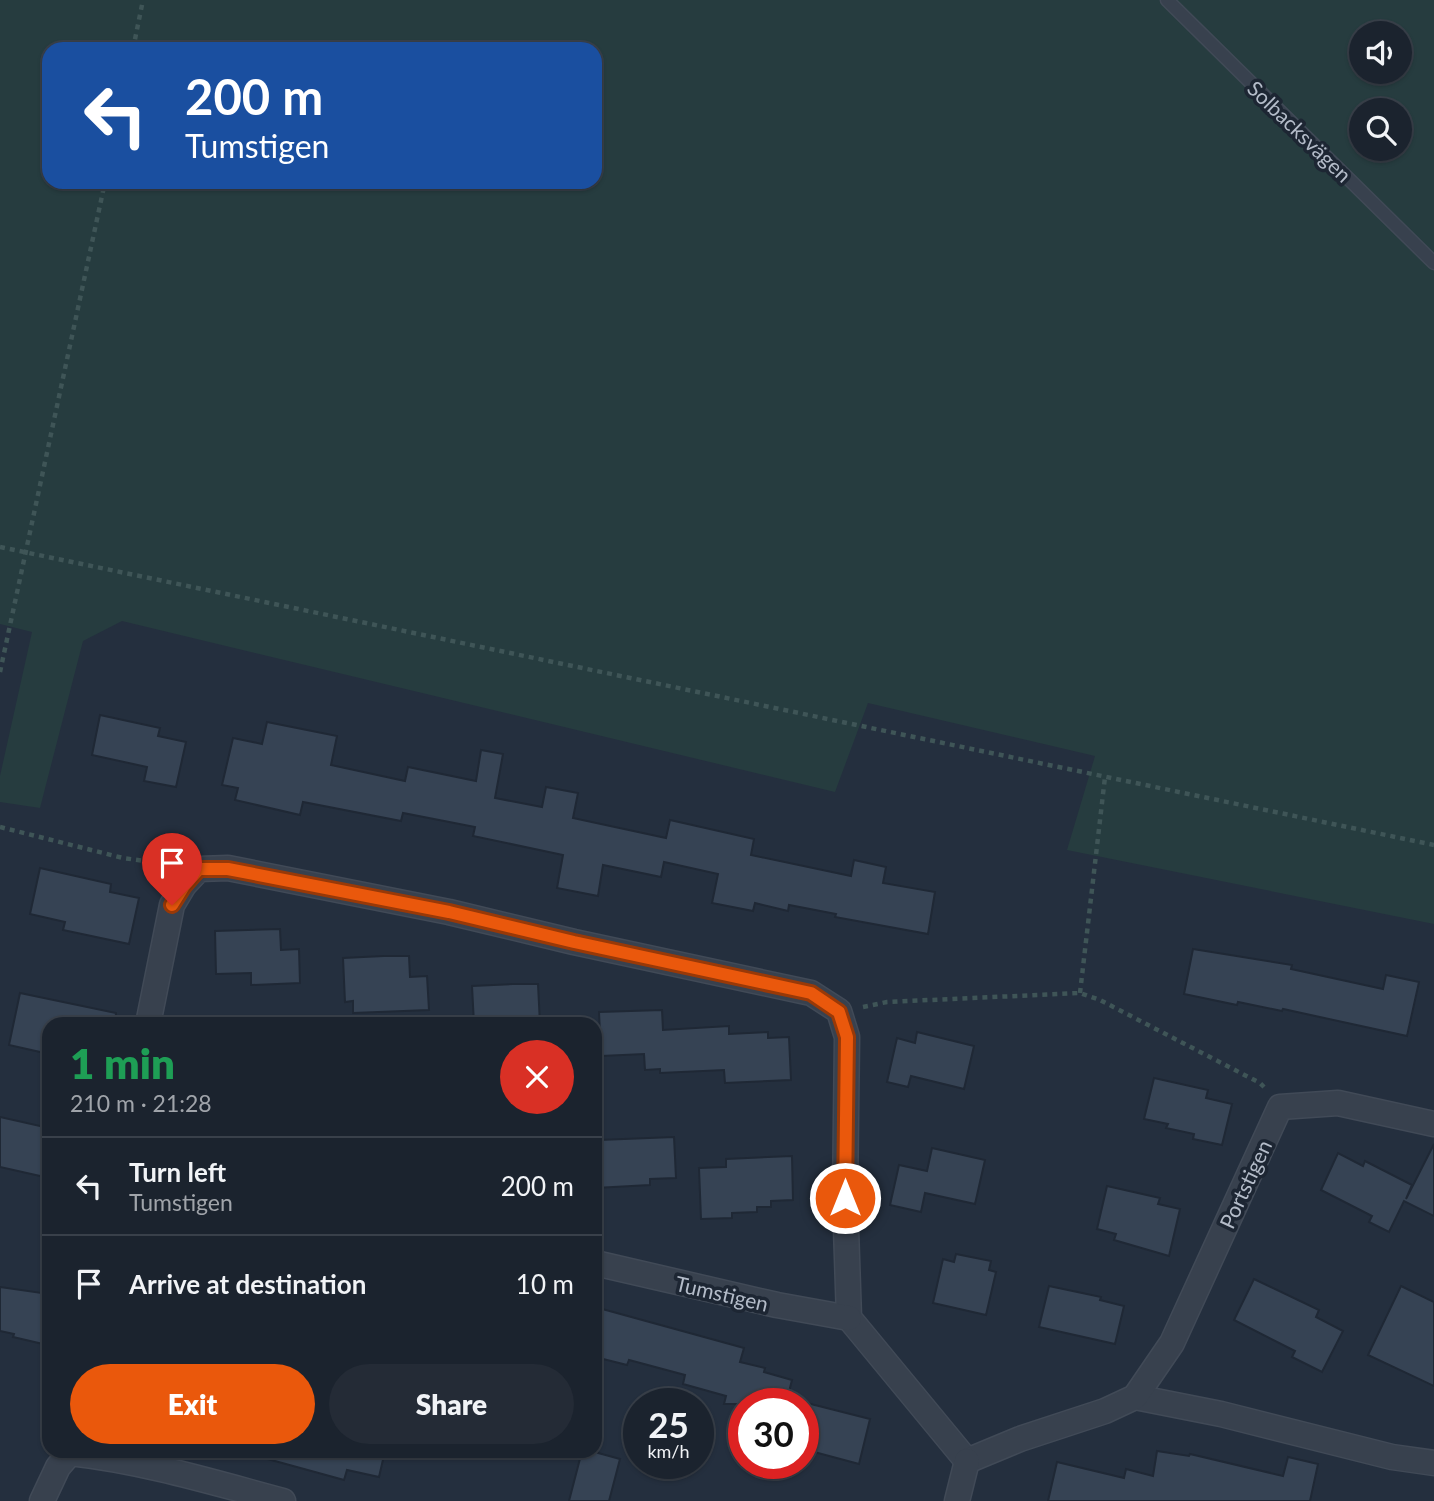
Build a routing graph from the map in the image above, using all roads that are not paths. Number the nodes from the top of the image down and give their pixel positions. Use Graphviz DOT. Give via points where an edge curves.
graph roads {
  1 [pos="1167,0"];
  2 [pos="1434,263"];
  3 [pos="149,1017"];
  4 [pos="1434,1124"];
  5 [pos="602,1265"];
  6 [pos="849,1318"];
  7 [pos="1135,1397"];
  8 [pos="66,1458"];
  9 [pos="112,1458"];
  10 [pos="967,1461"];
  11 [pos="1434,1463"];
  12 [pos="42,1501"];
  13 [pos="282,1501"];
  14 [pos="957,1501"];
  1 -- 2 [label="lane, Solbacksvägen"];
  3 -- 6 [label="street" via="172,905 199,869 228,869 449,912 811,993 839,1012 847,1037"];
  4 -- 7 [label="street, Portstigen" via="1338,1103 1280,1107 1172,1343"];
  5 -- 6 [label="street, Tumstigen"];
  6 -- 10 [label="street"];
  7 -- 10 [label="street"];
  7 -- 11 [label="street"];
  8 -- 12 [label="street"];
  9 -- 13 [label="street"];
  10 -- 14 [label="street"];
}
